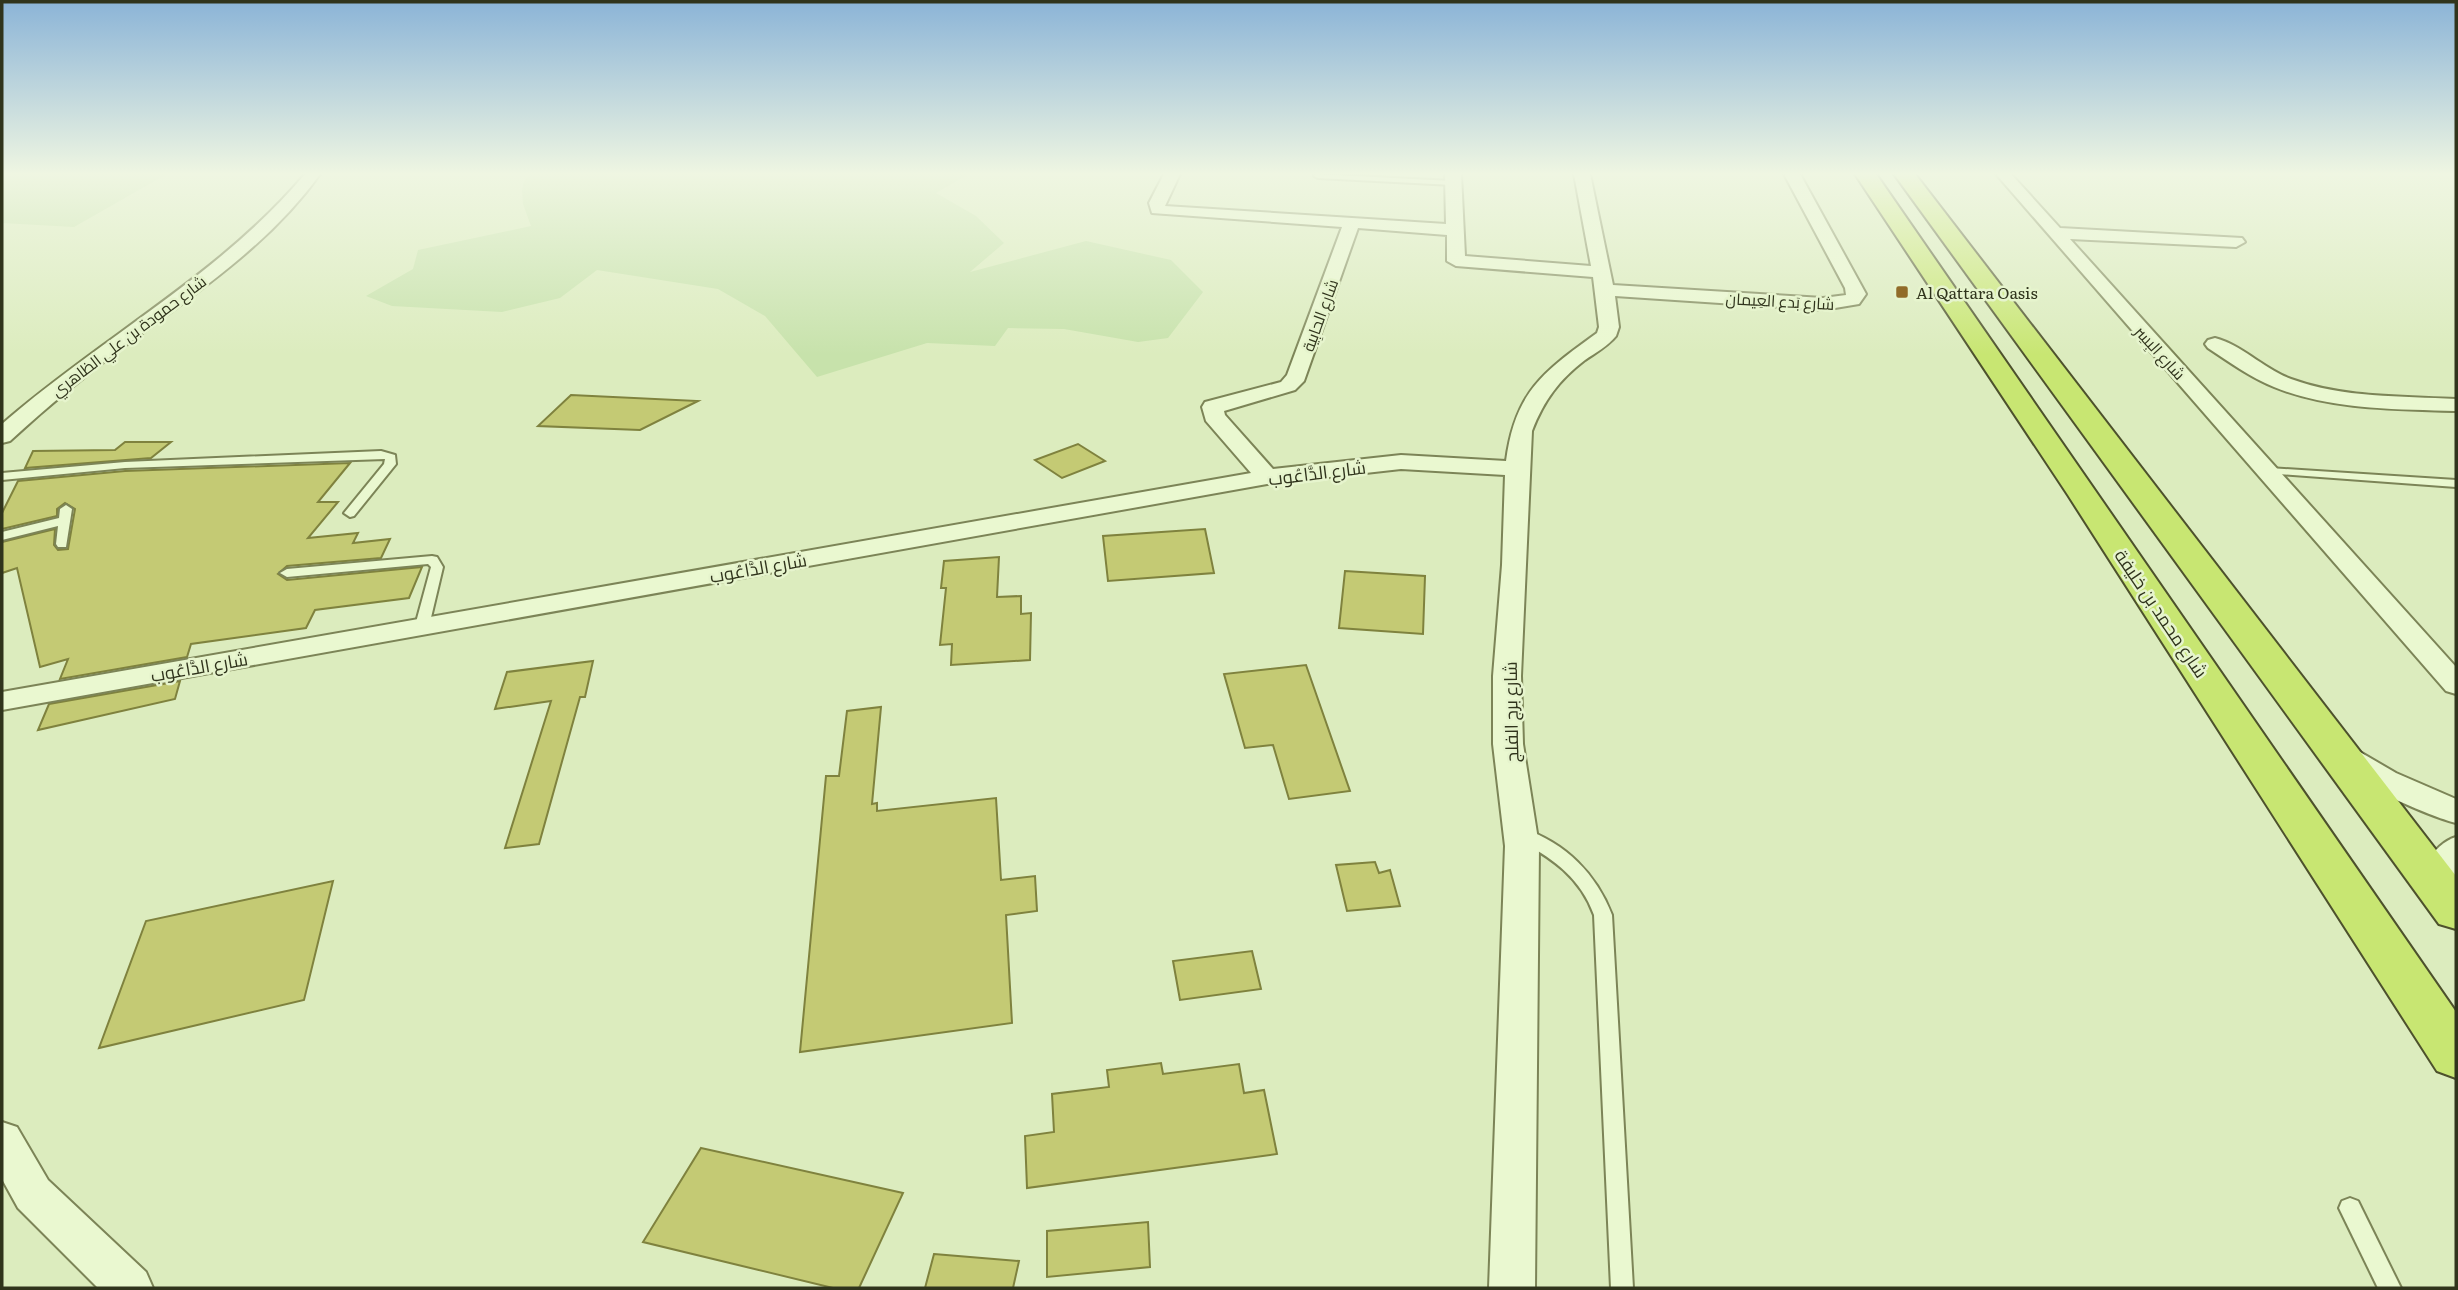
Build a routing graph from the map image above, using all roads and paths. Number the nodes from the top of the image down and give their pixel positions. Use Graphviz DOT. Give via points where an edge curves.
graph roads {
  1 [pos="256,234"];
  2 [pos="1348,234"];
  3 [pos="1454,234"];
  4 [pos="1594,234"];
  5 [pos="1825,234"];
  6 [pos="1906,234"];
  7 [pos="1949,234"];
  8 [pos="2054,234"];
  9 [pos="2077,234"];
  10 [pos="2236,242"];
  11 [pos="1603,281"];
  12 [pos="2215,344"];
  13 [pos="2456,405"];
  14 [pos="2,436"];
  15 [pos="1517,469"];
  16 [pos="2269,471"];
  17 [pos="2,477"];
  18 [pos="1268,477"];
  19 [pos="2456,484"];
  20 [pos="350,513"];
  21 [pos="2,536"];
  22 [pos="62,544"];
  23 [pos="287,573"];
  24 [pos="422,626"];
  25 [pos="2456,685"];
  26 [pos="2,701"];
  27 [pos="2337,750"];
  28 [pos="2456,812"];
  29 [pos="1520,833"];
  30 [pos="2456,849"];
  31 [pos="2448,899"];
  32 [pos="2456,1055"];
  33 [pos="2,1140"];
  34 [pos="2350,1209"];
  35 [pos="130,1288"];
  36 [pos="1512,1288"];
  37 [pos="1622,1288"];
  38 [pos="2390,1288"];
  1 -- 14 [label="street, شارع حمودة بن علي الظاهري" via="59,386"];
  2 -- 18 [label="street, شارع الحابِية" via="1297,377 1288,386 1213,407 1214,416"];
  3 -- 11 [label="street" via="1456,261"];
  4 -- 11 [label="street, شارع برج الفلج"];
  5 -- 11 [label="street, شارع بَدع العِيمان" via="1857,294 1852,300 1823,304"];
  6 -- 32 [label="highway, شارع محمد بن خليفة"];
  7 -- 27 [label="highway"];
  8 -- 16 [label="street, شارع البِسِر"];
  9 -- 10 [label="street"];
  11 -- 15 [label="street, شارع برج الفلج" via="1609,318 1606,336 1544,386 1521,431"];
  12 -- 13 [label="street" via="2278,382 2299,389 2346,398"];
  15 -- 18 [label="street, شارع الدَّاعُوب" via="1401,462"];
  15 -- 29 [label="street, شارع برج الفلج" via="1507,687 1508,744"];
  16 -- 19 [label="lane"];
  16 -- 25 [label="street, شارع البِسِر"];
  17 -- 20 [label="lane" via="165,462 391,457"];
  18 -- 24 [label="street, شارع الدَّاعُوب"];
  21 -- 22 [label="lane" via="65,514"];
  23 -- 24 [label="lane" via="432,560 437,567"];
  24 -- 26 [label="street, شارع الدَّاعُوب"];
  27 -- 28 [label="street" via="2385,781"];
  27 -- 31 [label="highway"];
  29 -- 36 [label="street, شارع برج الفلج"];
  29 -- 37 [label="lane" via="1573,864 1597,896 1603,915"];
  30 -- 31 [label="street" via="2441,869"];
  33 -- 35 [label="street" via="33,1194"];
  34 -- 38 [label="lane"];
}
